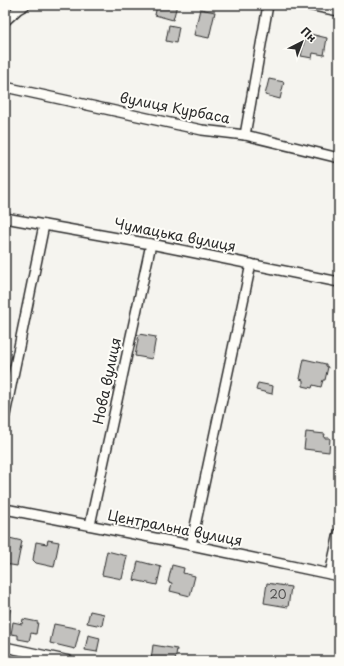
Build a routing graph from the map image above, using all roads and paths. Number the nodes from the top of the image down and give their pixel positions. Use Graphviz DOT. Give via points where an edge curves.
graph roads {
  1 [pos="25,5"];
  2 [pos="268,5"];
  3 [pos="309,5"];
  4 [pos="339,11"];
  5 [pos="5,21"];
  6 [pos="5,87"];
  7 [pos="245,135"];
  8 [pos="339,158"];
  9 [pos="5,218"];
  10 [pos="44,225"];
  11 [pos="151,244"];
  12 [pos="251,264"];
  13 [pos="339,282"];
  14 [pos="5,415"];
  15 [pos="5,509"];
  16 [pos="90,525"];
  17 [pos="339,533"];
  18 [pos="191,545"];
  19 [pos="334,575"];
  20 [pos="5,647"];
  21 [pos="70,661"];
  1 -- 5 [label="street"];
  2 -- 7 [label="street"];
  3 -- 4 [label="street"];
  6 -- 7 [label="street, вулиця Курбаса" via="202,130"];
  7 -- 8 [label="street, вулиця Курбаса"];
  9 -- 10 [label="street, Чумацька вулиця"];
  10 -- 11 [label="street, Чумацька вулиця"];
  10 -- 14 [label="street"];
  11 -- 12 [label="street, Чумацька вулиця"];
  11 -- 16 [label="street, Нова вулиця"];
  12 -- 13 [label="street, Чумацька вулиця"];
  12 -- 18 [label="street"];
  15 -- 16 [label="street, Центральна вулиця"];
  16 -- 18 [label="street, Центральна вулиця"];
  17 -- 19 [label="street"];
  18 -- 19 [label="street, Центральна вулиця"];
  20 -- 21 [label="street"];
}
